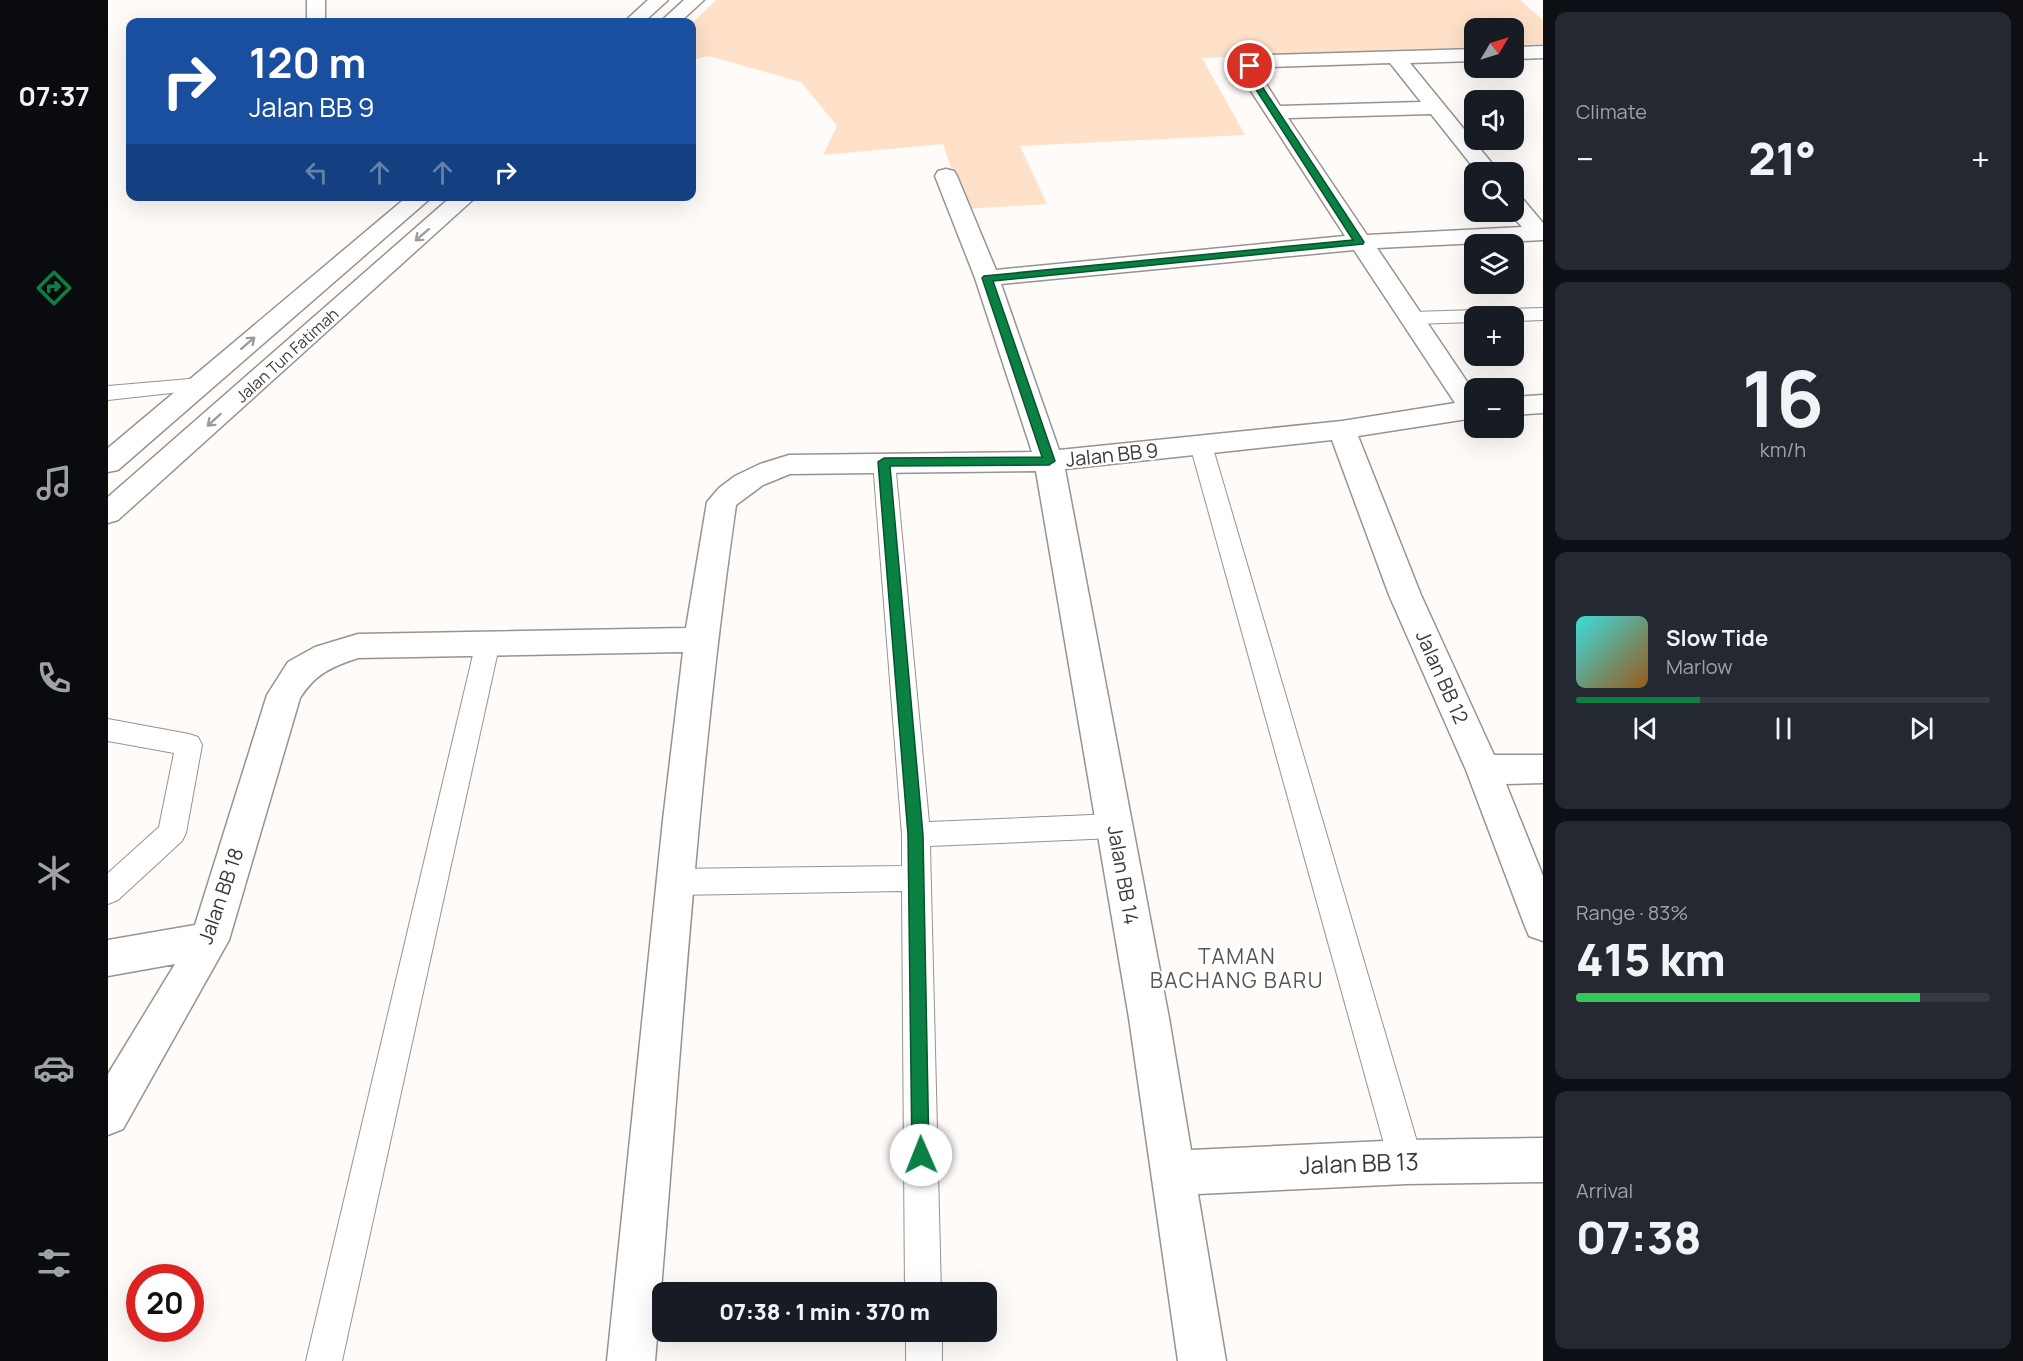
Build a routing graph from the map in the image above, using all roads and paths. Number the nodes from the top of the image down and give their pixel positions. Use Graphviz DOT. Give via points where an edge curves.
graph roads {
  1 [pos="316,0"];
  2 [pos="659,0"];
  3 [pos="695,0"];
  4 [pos="316,18"];
  5 [pos="638,18"];
  6 [pos="674,18"];
  7 [pos="1543,52"];
  8 [pos="1524,53"];
  9 [pos="1464,55"];
  10 [pos="1396,58"];
  11 [pos="1435,108"];
  12 [pos="1274,111"];
  13 [pos="1480,162"];
  14 [pos="946,176"];
  15 [pos="416,201"];
  16 [pos="460,201"];
  17 [pos="1524,214"];
  18 [pos="1541,233"];
  19 [pos="1360,242"];
  20 [pos="987,278"];
  21 [pos="1543,314"];
  22 [pos="1413,318"];
  23 [pos="201,384"];
  24 [pos="108,393"];
  25 [pos="1464,395"];
  26 [pos="1543,404"];
  27 [pos="1524,405"];
  28 [pos="1464,410"];
  29 [pos="1342,430"];
  30 [pos="1201,445"];
  31 [pos="1049,461"];
  32 [pos="884,462"];
  33 [pos="108,463"];
  34 [pos="108,513"];
  35 [pos="701,639"];
  36 [pos="488,642"];
  37 [pos="108,730"];
  38 [pos="1543,769"];
  39 [pos="1483,771"];
  40 [pos="1114,825"];
  41 [pos="916,835"];
  42 [pos="915,878"];
  43 [pos="675,882"];
  44 [pos="108,891"];
  45 [pos="1543,924"];
  46 [pos="210,940"];
  47 [pos="108,958"];
  48 [pos="108,1114"];
  49 [pos="1543,1160"];
  50 [pos="1406,1162"];
  51 [pos="1174,1173"];
  52 [pos="923,1282"];
  53 [pos="924,1342"];
  54 [pos="324,1361"];
  55 [pos="631,1361"];
  56 [pos="924,1361"];
  57 [pos="1202,1361"];
  1 -- 4 [label="street"];
  2 -- 5 [label="street"];
  3 -- 6 [label="street"];
  7 -- 8 [label="street"];
  9 -- 10 [label="street"];
  10 -- 11 [label="street"];
  10 -- 12 [label="street" via="1270,61 1250,66 1248,71"];
  11 -- 12 [label="street"];
  11 -- 13 [label="street"];
  12 -- 19 [label="street"];
  14 -- 20 [label="street, Jalan BB 14"];
  23 -- 15 [label="street, Jalan Tun Fatimah, one-way"];
  16 -- 34 [label="street, Jalan Tun Fatimah, one-way"];
  17 -- 18 [label="street"];
  18 -- 19 [label="street"];
  19 -- 20 [label="street"];
  19 -- 22 [label="street"];
  20 -- 31 [label="street, Jalan BB 14"];
  21 -- 22 [label="lane"];
  22 -- 25 [label="street"];
  23 -- 24 [label="lane"];
  23 -- 33 [label="street, Jalan Tun Fatimah"];
  26 -- 27 [label="street"];
  28 -- 29 [label="street, Jalan BB 9"];
  29 -- 30 [label="street, Jalan BB 9"];
  29 -- 39 [label="street, Jalan BB 12" via="1405,595"];
  30 -- 31 [label="street, Jalan BB 9"];
  30 -- 50 [label="lane"];
  31 -- 32 [label="street, Jalan BB 9"];
  31 -- 40 [label="street, Jalan BB 14"];
  32 -- 35 [label="street, Jalan BB 9" via="789,465 761,473 737,486 722,501"];
  32 -- 41 [label="lane"];
  35 -- 36 [label="street, Jalan BB 18"];
  35 -- 43 [label="street"];
  36 -- 46 [label="street, Jalan BB 18" via="358,646 326,656 300,671 284,695"];
  36 -- 54 [label="lane"];
  37 -- 44 [label="lane" via="189,745 172,833"];
  38 -- 39 [label="street"];
  39 -- 45 [label="street, Jalan BB 12"];
  40 -- 41 [label="lane"];
  40 -- 51 [label="street, Jalan BB 14"];
  41 -- 42 [label="lane"];
  42 -- 43 [label="lane"];
  42 -- 52 [label="lane"];
  43 -- 55 [label="street"];
  46 -- 47 [label="street"];
  46 -- 48 [label="street, Jalan BB 18"];
  49 -- 50 [label="street, Jalan BB 13"];
  50 -- 51 [label="street, Jalan BB 13"];
  51 -- 57 [label="street, Jalan BB 14"];
  53 -- 56 [label="lane"];
}
